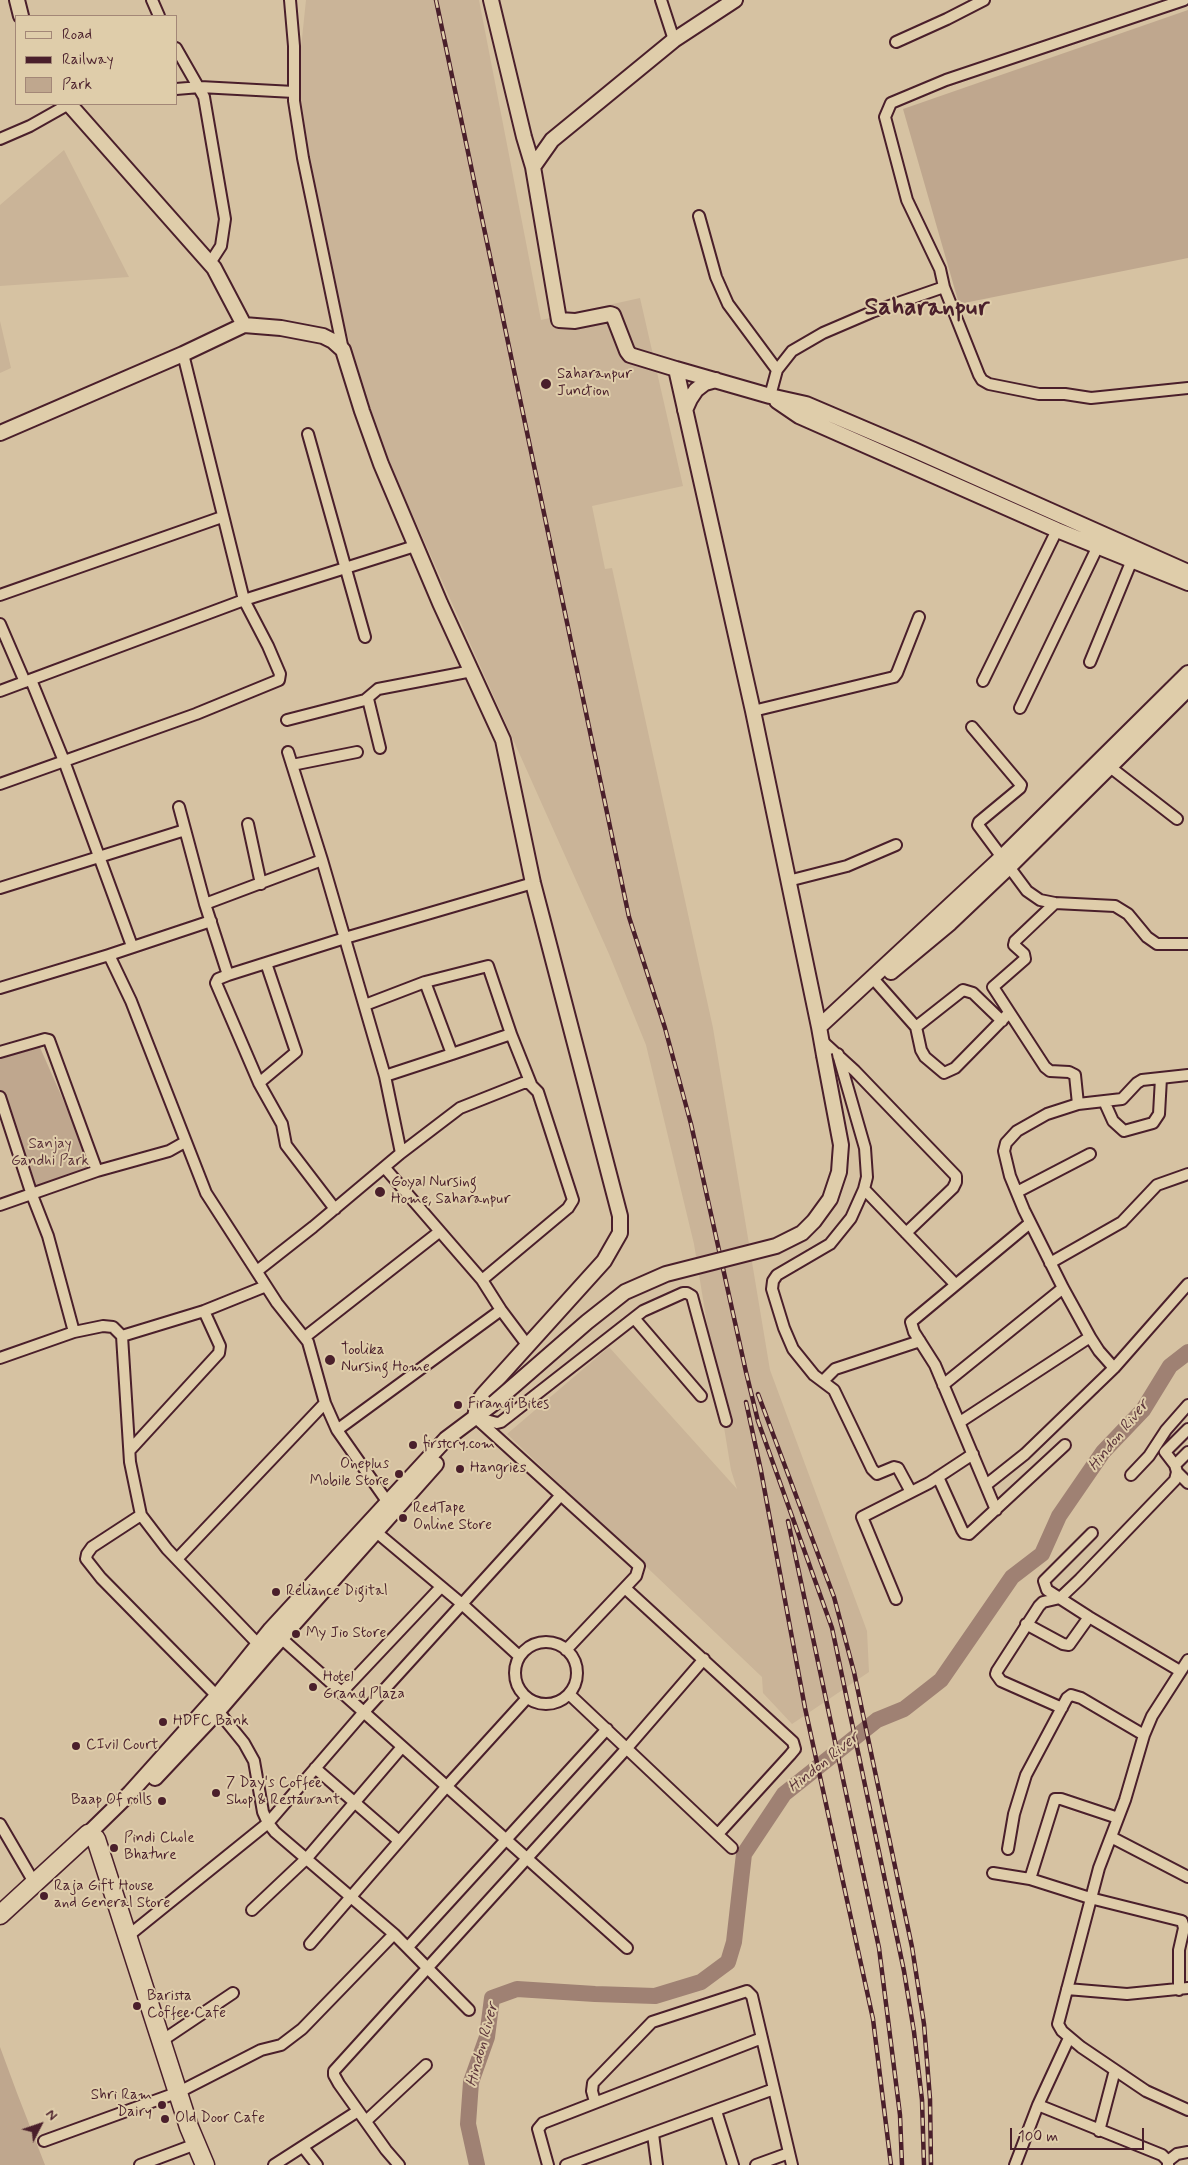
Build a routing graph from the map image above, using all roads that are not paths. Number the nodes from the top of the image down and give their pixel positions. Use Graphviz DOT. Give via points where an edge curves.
graph roads {
  1 [pos="17,0"];
  2 [pos="152,0"];
  3 [pos="290,0"];
  4 [pos="491,0"];
  5 [pos="661,0"];
  6 [pos="736,0"];
  7 [pos="984,0"];
  8 [pos="1184,0"];
  9 [pos="21,15"];
  10 [pos="159,15"];
  11 [pos="674,40"];
  12 [pos="896,42"];
  13 [pos="178,51"];
  14 [pos="200,88"];
  15 [pos="178,89"];
  16 [pos="294,92"];
  17 [pos="67,105"];
  18 [pos="70,105"];
  19 [pos="0,139"];
  20 [pos="533,167"];
  21 [pos="699,216"];
  22 [pos="210,263"];
  23 [pos="944,287"];
  24 [pos="244,325"];
  25 [pos="343,350"];
  26 [pos="183,354"];
  27 [pos="676,369"];
  28 [pos="777,370"];
  29 [pos="716,380"];
  30 [pos="1188,388"];
  31 [pos="770,396"];
  32 [pos="685,410"];
  33 [pos="0,433"];
  34 [pos="308,434"];
  35 [pos="222,517"];
  36 [pos="1057,530"];
  37 [pos="415,546"];
  38 [pos="1098,546"];
  39 [pos="1132,560"];
  40 [pos="346,566"];
  41 [pos="1188,572"];
  42 [pos="1188,583"];
  43 [pos="0,595"];
  44 [pos="244,600"];
  45 [pos="919,617"];
  46 [pos="0,624"];
  47 [pos="365,637"];
  48 [pos="1090,662"];
  49 [pos="472,671"];
  50 [pos="1188,673"];
  51 [pos="28,681"];
  52 [pos="983,681"];
  53 [pos="1188,689"];
  54 [pos="0,691"];
  55 [pos="368,699"];
  56 [pos="1020,708"];
  57 [pos="752,711"];
  58 [pos="287,720"];
  59 [pos="972,726"];
  60 [pos="380,748"];
  61 [pos="288,752"];
  62 [pos="357,752"];
  63 [pos="64,761"];
  64 [pos="292,765"];
  65 [pos="1110,767"];
  66 [pos="0,784"];
  67 [pos="179,808"];
  68 [pos="1177,819"];
  69 [pos="248,824"];
  70 [pos="185,830"];
  71 [pos="896,846"];
  72 [pos="99,856"];
  73 [pos="322,860"];
  74 [pos="1005,862"];
  75 [pos="788,881"];
  76 [pos="533,883"];
  77 [pos="261,884"];
  78 [pos="0,888"];
  79 [pos="1055,903"];
  80 [pos="205,904"];
  81 [pos="211,921"];
  82 [pos="344,938"];
  83 [pos="1188,944"];
  84 [pos="132,946"];
  85 [pos="109,954"];
  86 [pos="266,964"];
  87 [pos="228,976"];
  88 [pos="424,982"];
  89 [pos="877,983"];
  90 [pos="0,988"];
  91 [pos="365,1005"];
  92 [pos="842,1007"];
  93 [pos="1005,1017"];
  94 [pos="916,1027"];
  95 [pos="510,1034"];
  96 [pos="820,1034"];
  97 [pos="0,1052"];
  98 [pos="452,1054"];
  99 [pos="831,1054"];
  100 [pos="1188,1075"];
  101 [pos="385,1076"];
  102 [pos="1160,1078"];
  103 [pos="259,1083"];
  104 [pos="531,1084"];
  105 [pos="0,1097"];
  106 [pos="1104,1101"];
  107 [pos="1078,1104"];
  108 [pos="185,1142"];
  109 [pos="401,1153"];
  110 [pos="1090,1154"];
  111 [pos="385,1168"];
  112 [pos="97,1171"];
  113 [pos="1188,1174"];
  114 [pos="864,1189"];
  115 [pos="1017,1192"];
  116 [pos="32,1195"];
  117 [pos="0,1205"];
  118 [pos="335,1209"];
  119 [pos="1030,1223"];
  120 [pos="439,1232"];
  121 [pos="906,1233"];
  122 [pos="1050,1263"];
  123 [pos="257,1271"];
  124 [pos="482,1280"];
  125 [pos="954,1284"];
  126 [pos="1188,1284"];
  127 [pos="266,1286"];
  128 [pos="1063,1288"];
  129 [pos="500,1310"];
  130 [pos="204,1311"];
  131 [pos="634,1318"];
  132 [pos="74,1332"];
  133 [pos="122,1336"];
  134 [pos="305,1336"];
  135 [pos="1090,1337"];
  136 [pos="920,1341"];
  137 [pos="528,1346"];
  138 [pos="0,1358"];
  139 [pos="1114,1368"];
  140 [pos="823,1381"];
  141 [pos="944,1386"];
  142 [pos="701,1396"];
  143 [pos="325,1403"];
  144 [pos="1188,1405"];
  145 [pos="475,1417"];
  146 [pos="726,1421"];
  147 [pos="960,1422"];
  148 [pos="1188,1429"];
  149 [pos="337,1430"];
  150 [pos="1065,1445"];
  151 [pos="130,1450"];
  152 [pos="1188,1452"];
  153 [pos="973,1454"];
  154 [pos="1176,1468"];
  155 [pos="1131,1475"];
  156 [pos="938,1477"];
  157 [pos="1188,1482"];
  158 [pos="986,1485"];
  159 [pos="911,1492"];
  160 [pos="561,1495"];
  161 [pos="391,1507"];
  162 [pos="996,1510"];
  163 [pos="141,1515"];
  164 [pos="375,1531"];
  165 [pos="1092,1533"];
  166 [pos="177,1559"];
  167 [pos="441,1587"];
  168 [pos="625,1588"];
  169 [pos="1060,1598"];
  170 [pos="896,1599"];
  171 [pos="462,1604"];
  172 [pos="1088,1617"];
  173 [pos="1026,1624"];
  174 [pos="281,1638"];
  175 [pos="259,1645"];
  176 [pos="566,1650"];
  177 [pos="519,1656"];
  178 [pos="704,1659"];
  179 [pos="1188,1660"];
  180 [pos="1180,1671"];
  181 [pos="341,1692"];
  182 [pos="569,1694"];
  183 [pos="217,1696"];
  184 [pos="527,1698"];
  185 [pos="1062,1708"];
  186 [pos="218,1711"];
  187 [pos="363,1713"];
  188 [pos="607,1729"];
  189 [pos="1144,1735"];
  190 [pos="402,1747"];
  191 [pos="627,1748"];
  192 [pos="315,1768"];
  193 [pos="447,1786"];
  194 [pos="354,1802"];
  195 [pos="1118,1818"];
  196 [pos="268,1823"];
  197 [pos="0,1824"];
  198 [pos="718,1834"];
  199 [pos="92,1837"];
  200 [pos="1111,1837"];
  201 [pos="505,1840"];
  202 [pos="399,1841"];
  203 [pos="732,1848"];
  204 [pos="1008,1849"];
  205 [pos="307,1858"];
  206 [pos="525,1859"];
  207 [pos="993,1873"];
  208 [pos="1188,1877"];
  209 [pos="1030,1879"];
  210 [pos="35,1884"];
  211 [pos="350,1896"];
  212 [pos="1090,1898"];
  213 [pos="252,1910"];
  214 [pos="0,1915"];
  215 [pos="1185,1922"];
  216 [pos="0,1927"];
  217 [pos="394,1934"];
  218 [pos="128,1936"];
  219 [pos="1184,1943"];
  220 [pos="310,1944"];
  221 [pos="408,1947"];
  222 [pos="627,1948"];
  223 [pos="428,1967"];
  224 [pos="1067,1989"];
  225 [pos="1183,1989"];
  226 [pos="233,1993"];
  227 [pos="469,2010"];
  228 [pos="762,2038"];
  229 [pos="1069,2038"];
  230 [pos="163,2040"];
  231 [pos="426,2065"];
  232 [pos="1115,2070"];
  233 [pos="774,2089"];
  234 [pos="179,2092"];
  235 [pos="595,2102"];
  236 [pos="1038,2105"];
  237 [pos="1188,2110"];
  238 [pos="358,2111"];
  239 [pos="716,2111"];
  240 [pos="366,2121"];
  241 [pos="1099,2131"];
  242 [pos="653,2134"];
  243 [pos="44,2141"];
  244 [pos="196,2144"];
  245 [pos="304,2148"];
  246 [pos="1188,2152"];
  247 [pos="789,2154"];
  248 [pos="1168,2163"];
  249 [pos="140,2165"];
  250 [pos="205,2165"];
  251 [pos="274,2165"];
  252 [pos="316,2165"];
  253 [pos="399,2165"];
  254 [pos="548,2165"];
  255 [pos="566,2165"];
  256 [pos="657,2165"];
  257 [pos="733,2165"];
  258 [pos="756,2165"];
  259 [pos="792,2165"];
  260 [pos="1015,2165"];
  1 -- 9 [label="street"];
  2 -- 10 [label="street"];
  3 -- 16 [label="street"];
  4 -- 20 [label="street"];
  5 -- 11 [label="street"];
  6 -- 11 [label="street"];
  7 -- 12 [label="street"];
  8 -- 23 [label="street" via="946,80 891,103 885,117 908,200 940,269"];
  11 -- 20 [label="street" via="552,140"];
  13 -- 14 [label="street"];
  14 -- 15 [label="street"];
  14 -- 16 [label="street"];
  14 -- 22 [label="street" via="225,219 220,246"];
  16 -- 25 [label="street" via="303,158"];
  17 -- 19 [label="street"];
  18 -- 22 [label="street"];
  20 -- 27 [label="street" via="559,320 575,321 610,314 615,318 630,355"];
  21 -- 28 [label="street" via="716,277 728,304"];
  22 -- 24 [label="street"];
  23 -- 28 [label="street" via="824,332 792,351"];
  23 -- 30 [label="street" via="979,375 989,384 1038,394 1091,398"];
  24 -- 25 [label="street" via="323,336"];
  24 -- 26 [label="street"];
  25 -- 37 [label="street" via="362,411"];
  26 -- 33 [label="street"];
  26 -- 35 [label="street"];
  27 -- 29 [label="street"];
  27 -- 32 [label="street"];
  28 -- 31 [label="street"];
  29 -- 31 [label="street"];
  29 -- 32 [label="street" via="696,390"];
  31 -- 36 [label="street" via="799,416"];
  31 -- 41 [label="street" via="815,408"];
  32 -- 57 [label="street"];
  34 -- 40 [label="street"];
  35 -- 43 [label="street"];
  35 -- 44 [label="street"];
  36 -- 38 [label="street"];
  36 -- 52 [label="street"];
  37 -- 40 [label="street"];
  37 -- 49 [label="street"];
  38 -- 39 [label="street"];
  38 -- 56 [label="street"];
  39 -- 42 [label="street"];
  39 -- 48 [label="street"];
  40 -- 44 [label="street"];
  40 -- 47 [label="street"];
  44 -- 51 [label="street"];
  44 -- 63 [label="street" via="268,646 280,674 279,680 196,714"];
  45 -- 57 [label="street" via="894,676"];
  46 -- 51 [label="street"];
  49 -- 55 [label="street" via="378,689"];
  49 -- 76 [label="street" via="503,740"];
  50 -- 74 [label="street"];
  51 -- 54 [label="street"];
  51 -- 63 [label="street"];
  53 -- 65 [label="street"];
  55 -- 58 [label="street"];
  55 -- 60 [label="street"];
  57 -- 75 [label="street"];
  59 -- 74 [label="street" via="1021,785 978,823"];
  61 -- 64 [label="street"];
  62 -- 64 [label="street"];
  63 -- 66 [label="street"];
  63 -- 72 [label="street"];
  64 -- 73 [label="street"];
  65 -- 68 [label="street"];
  65 -- 74 [label="street"];
  67 -- 70 [label="street"];
  69 -- 77 [label="street"];
  70 -- 72 [label="street"];
  70 -- 80 [label="street"];
  71 -- 75 [label="street" via="847,866"];
  72 -- 78 [label="street"];
  72 -- 84 [label="street"];
  73 -- 77 [label="street"];
  73 -- 82 [label="street"];
  74 -- 79 [label="street" via="1034,897"];
  74 -- 89 [label="street" via="950,923"];
  74 -- 92 [label="street" via="942,914"];
  75 -- 96 [label="street"];
  76 -- 82 [label="street"];
  76 -- 137 [label="street" via="617,1206 620,1232 604,1261"];
  77 -- 80 [label="street"];
  79 -- 83 [label="street" via="1115,906 1128,914 1157,944"];
  79 -- 93 [label="street" via="1015,941 1014,945 1025,959 993,987"];
  80 -- 81 [label="street"];
  81 -- 84 [label="street"];
  81 -- 87 [label="street"];
  82 -- 86 [label="street"];
  82 -- 91 [label="street"];
  84 -- 85 [label="street"];
  85 -- 90 [label="street"];
  85 -- 108 [label="street" via="131,1001"];
  86 -- 87 [label="street"];
  86 -- 103 [label="street" via="296,1052"];
  87 -- 103 [label="street" via="216,982"];
  88 -- 91 [label="street"];
  88 -- 95 [label="street" via="488,966"];
  88 -- 98 [label="street"];
  89 -- 92 [label="street"];
  89 -- 94 [label="street"];
  91 -- 101 [label="street"];
  92 -- 96 [label="street"];
  93 -- 94 [label="street" via="973,993 963,990"];
  93 -- 94 [label="street" via="955,1068 944,1073 925,1058"];
  93 -- 107 [label="street" via="1045,1067 1050,1071 1075,1075"];
  95 -- 98 [label="street"];
  95 -- 104 [label="street"];
  96 -- 99 [label="street"];
  97 -- 112 [label="street" via="50,1040"];
  98 -- 101 [label="street"];
  99 -- 114 [label="street" via="865,1148 867,1177"];
  99 -- 121 [label="street" via="956,1176 953,1188"];
  99 -- 145 [label="street, bridge" via="839,1172 830,1199 814,1221 802,1233 776,1246 666,1274 625,1292"];
  100 -- 102 [label="street"];
  101 -- 109 [label="street"];
  102 -- 106 [label="street" via="1142,1080 1122,1098"];
  102 -- 106 [label="street" via="1159,1114 1153,1124 1124,1131 1113,1121"];
  103 -- 118 [label="street" via="282,1124 286,1144"];
  104 -- 109 [label="street" via="523,1083 460,1108"];
  104 -- 124 [label="street" via="538,1092 573,1200 568,1208"];
  105 -- 116 [label="street"];
  106 -- 107 [label="street"];
  107 -- 115 [label="street" via="1047,1114 1010,1137 1004,1151"];
  108 -- 112 [label="street" via="169,1151"];
  108 -- 123 [label="street" via="206,1193"];
  109 -- 111 [label="street"];
  110 -- 115 [label="street"];
  111 -- 118 [label="street"];
  111 -- 120 [label="street"];
  112 -- 116 [label="street"];
  113 -- 122 [label="street" via="1157,1185 1122,1222"];
  114 -- 121 [label="street"];
  114 -- 140 [label="street" via="851,1218 830,1244 784,1270 773,1281 774,1297 793,1349 806,1367"];
  115 -- 119 [label="street"];
  116 -- 117 [label="street"];
  116 -- 132 [label="street" via="48,1236"];
  118 -- 123 [label="street"];
  119 -- 122 [label="street"];
  119 -- 125 [label="street"];
  120 -- 124 [label="street"];
  120 -- 134 [label="street"];
  121 -- 125 [label="street"];
  122 -- 128 [label="street"];
  123 -- 127 [label="street"];
  124 -- 129 [label="street"];
  125 -- 136 [label="street" via="911,1322"];
  126 -- 139 [label="street"];
  127 -- 130 [label="street"];
  127 -- 134 [label="street"];
  128 -- 135 [label="street"];
  128 -- 141 [label="street"];
  129 -- 137 [label="street"];
  129 -- 149 [label="street"];
  130 -- 133 [label="street"];
  130 -- 151 [label="street" via="220,1346 219,1353"];
  131 -- 142 [label="street"];
  131 -- 145 [label="street" via="501,1422"];
  131 -- 146 [label="street" via="682,1293 692,1296"];
  132 -- 133 [label="street" via="108,1326"];
  132 -- 138 [label="street"];
  133 -- 151 [label="street"];
  134 -- 143 [label="street"];
  135 -- 139 [label="street"];
  135 -- 147 [label="street"];
  136 -- 140 [label="street" via="841,1367"];
  136 -- 141 [label="street"];
  137 -- 145 [label="street" via="483,1395"];
  139 -- 158 [label="street" via="1025,1454"];
  140 -- 159 [label="street" via="834,1390 875,1473 896,1467"];
  141 -- 147 [label="street"];
  143 -- 149 [label="street"];
  143 -- 166 [label="street"];
  144 -- 155 [label="street"];
  145 -- 160 [label="street"];
  145 -- 161 [label="street" via="461,1429 453,1445"];
  147 -- 153 [label="street"];
  148 -- 154 [label="street" via="1165,1452"];
  149 -- 161 [label="street"];
  150 -- 162 [label="street"];
  151 -- 163 [label="street"];
  152 -- 154 [label="street"];
  153 -- 156 [label="street"];
  153 -- 158 [label="street"];
  154 -- 157 [label="street"];
  154 -- 169 [label="street" via="1175,1480"];
  156 -- 159 [label="street"];
  156 -- 162 [label="street" via="964,1534 970,1534"];
  158 -- 162 [label="street"];
  159 -- 170 [label="street" via="862,1517"];
  160 -- 168 [label="street" via="639,1566 636,1576"];
  160 -- 171 [label="street"];
  161 -- 164 [label="street"];
  161 -- 175 [label="street"];
  163 -- 166 [label="street" via="156,1538"];
  163 -- 183 [label="street" via="92,1547 86,1559"];
  164 -- 167 [label="street"];
  164 -- 174 [label="street"];
  165 -- 169 [label="street" via="1044,1582 1047,1590"];
  166 -- 175 [label="street"];
  167 -- 171 [label="street"];
  167 -- 181 [label="street"];
  168 -- 176 [label="street"];
  168 -- 178 [label="street"];
  169 -- 172 [label="street"];
  169 -- 173 [label="street" via="1043,1602"];
  171 -- 177 [label="street"];
  171 -- 187 [label="street"];
  172 -- 173 [label="street" via="1069,1645"];
  172 -- 180 [label="street"];
  173 -- 185 [label="street" via="996,1674 1001,1681"];
  174 -- 181 [label="street"];
  174 -- 186 [label="street"];
  175 -- 183 [label="street"];
  176 -- 177 [label="street" via="557,1644 536,1643"];
  176 -- 182 [label="street" via="576,1666 577,1676"];
  177 -- 184 [label="street" via="515,1665 516,1684"];
  178 -- 191 [label="street"];
  178 -- 198 [label="street" via="788,1736 795,1749"];
  179 -- 180 [label="street"];
  180 -- 189 [label="street"];
  181 -- 187 [label="street"];
  182 -- 184 [label="street" via="554,1704"];
  182 -- 188 [label="street"];
  183 -- 199 [label="street"];
  184 -- 193 [label="street"];
  185 -- 189 [label="street" via="1067,1698 1075,1695"];
  185 -- 204 [label="street" via="1026,1775"];
  186 -- 196 [label="street" via="254,1761"];
  186 -- 199 [label="street"];
  187 -- 190 [label="street"];
  187 -- 192 [label="street"];
  188 -- 191 [label="street"];
  188 -- 201 [label="street"];
  189 -- 195 [label="street"];
  190 -- 193 [label="street"];
  190 -- 194 [label="street"];
  191 -- 198 [label="street"];
  191 -- 206 [label="street"];
  192 -- 194 [label="street"];
  192 -- 196 [label="street"];
  193 -- 201 [label="street"];
  193 -- 202 [label="street"];
  194 -- 202 [label="street"];
  194 -- 205 [label="street"];
  195 -- 200 [label="street"];
  195 -- 209 [label="street" via="1055,1799"];
  196 -- 205 [label="street"];
  196 -- 218 [label="street"];
  197 -- 210 [label="street"];
  198 -- 203 [label="street"];
  199 -- 210 [label="highway"];
  199 -- 216 [label="highway"];
  199 -- 218 [label="highway"];
  200 -- 208 [label="street"];
  200 -- 212 [label="street"];
  201 -- 206 [label="street"];
  201 -- 221 [label="street"];
  202 -- 211 [label="street"];
  205 -- 211 [label="street"];
  205 -- 213 [label="street"];
  206 -- 222 [label="street"];
  206 -- 223 [label="street"];
  207 -- 209 [label="street"];
  209 -- 212 [label="street"];
  210 -- 214 [label="highway"];
  211 -- 217 [label="street"];
  211 -- 220 [label="street"];
  212 -- 215 [label="street"];
  212 -- 224 [label="street"];
  215 -- 219 [label="street"];
  217 -- 221 [label="street"];
  217 -- 234 [label="street" via="292,2037"];
  218 -- 230 [label="highway"];
  219 -- 225 [label="street" via="1178,1958"];
  221 -- 223 [label="street"];
  223 -- 227 [label="street"];
  223 -- 238 [label="street" via="334,2071 338,2084"];
  224 -- 225 [label="street" via="1110,1994"];
  224 -- 229 [label="street" via="1058,2024"];
  226 -- 230 [label="street"];
  228 -- 233 [label="street"];
  228 -- 235 [label="street"];
  228 -- 235 [label="street" via="752,1996 747,1991 659,2018 644,2028 593,2083"];
  229 -- 232 [label="street"];
  229 -- 236 [label="street"];
  230 -- 234 [label="highway"];
  231 -- 240 [label="street"];
  232 -- 237 [label="street" via="1146,2091"];
  232 -- 241 [label="street"];
  233 -- 239 [label="street"];
  233 -- 247 [label="street"];
  234 -- 243 [label="street"];
  234 -- 244 [label="highway"];
  235 -- 254 [label="street" via="539,2126"];
  236 -- 241 [label="street"];
  236 -- 260 [label="street"];
  238 -- 240 [label="street"];
  238 -- 245 [label="street"];
  239 -- 242 [label="street"];
  239 -- 257 [label="street"];
  240 -- 253 [label="street"];
  241 -- 248 [label="street" via="1162,2155"];
  242 -- 255 [label="street"];
  242 -- 256 [label="street"];
  244 -- 249 [label="street"];
  244 -- 250 [label="highway"];
  245 -- 251 [label="street"];
  245 -- 252 [label="street"];
  246 -- 248 [label="street" via="1178,2154"];
  247 -- 258 [label="street"];
  247 -- 259 [label="street"];
}
